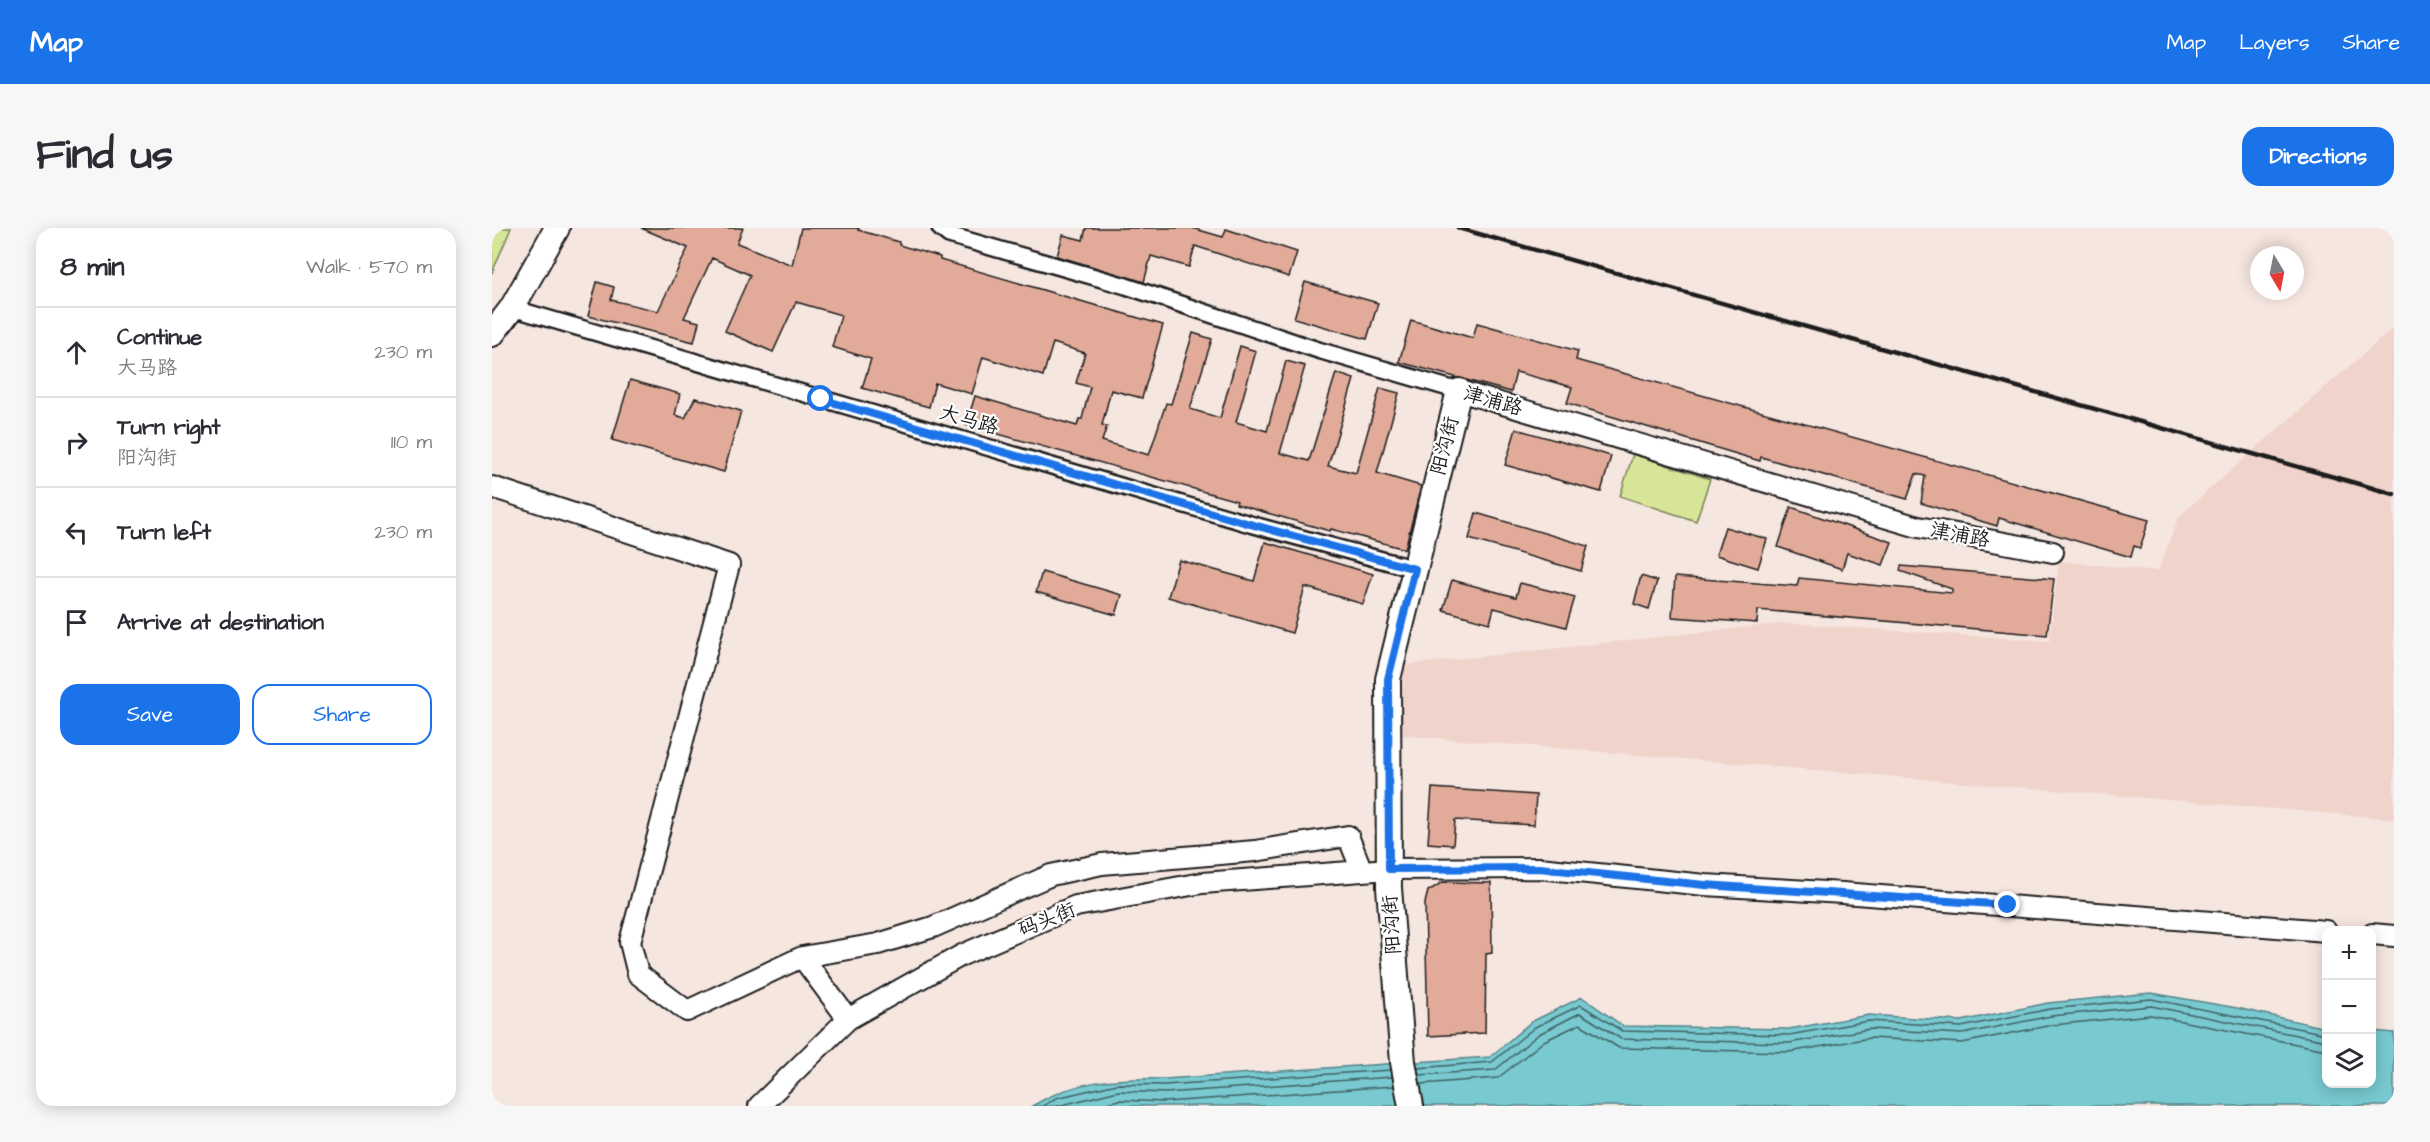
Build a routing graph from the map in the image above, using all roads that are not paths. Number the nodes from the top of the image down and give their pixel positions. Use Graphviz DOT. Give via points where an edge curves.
graph roads {
  1 [pos="557,228"];
  2 [pos="940,228"];
  3 [pos="512,308"];
  4 [pos="492,334"];
  5 [pos="1459,391"];
  6 [pos="492,487"];
  7 [pos="2053,552"];
  8 [pos="1415,569"];
  9 [pos="1389,869"];
  10 [pos="1362,871"];
  11 [pos="2322,931"];
  12 [pos="2376,934"];
  13 [pos="2394,936"];
  14 [pos="802,957"];
  15 [pos="848,1019"];
  16 [pos="759,1106"];
  17 [pos="1411,1106"];
  1 -- 3 [label="street"];
  2 -- 5 [label="street, 津浦路" via="949,235 1126,286 1318,350"];
  3 -- 4 [label="street"];
  3 -- 8 [label="street, 大马路"];
  5 -- 7 [label="street, 津浦路" via="1918,527"];
  5 -- 8 [label="street, 阳沟街"];
  6 -- 14 [label="street" via="729,565 630,942 638,974 687,1011"];
  8 -- 9 [label="street, 阳沟街" via="1388,679"];
  9 -- 10 [label="street, 码头街"];
  9 -- 11 [label="street, 码头街" via="1539,868 1705,885"];
  9 -- 17 [label="street, 阳沟街" via="1403,1062"];
  10 -- 14 [label="street" via="1348,836 1255,851 1102,864 1051,875 933,927 878,944"];
  10 -- 15 [label="street, 码头街" via="1202,883 1076,906 962,955"];
  12 -- 13 [label="street"];
  14 -- 15 [label="street"];
  15 -- 16 [label="street, 码头街"];
}
